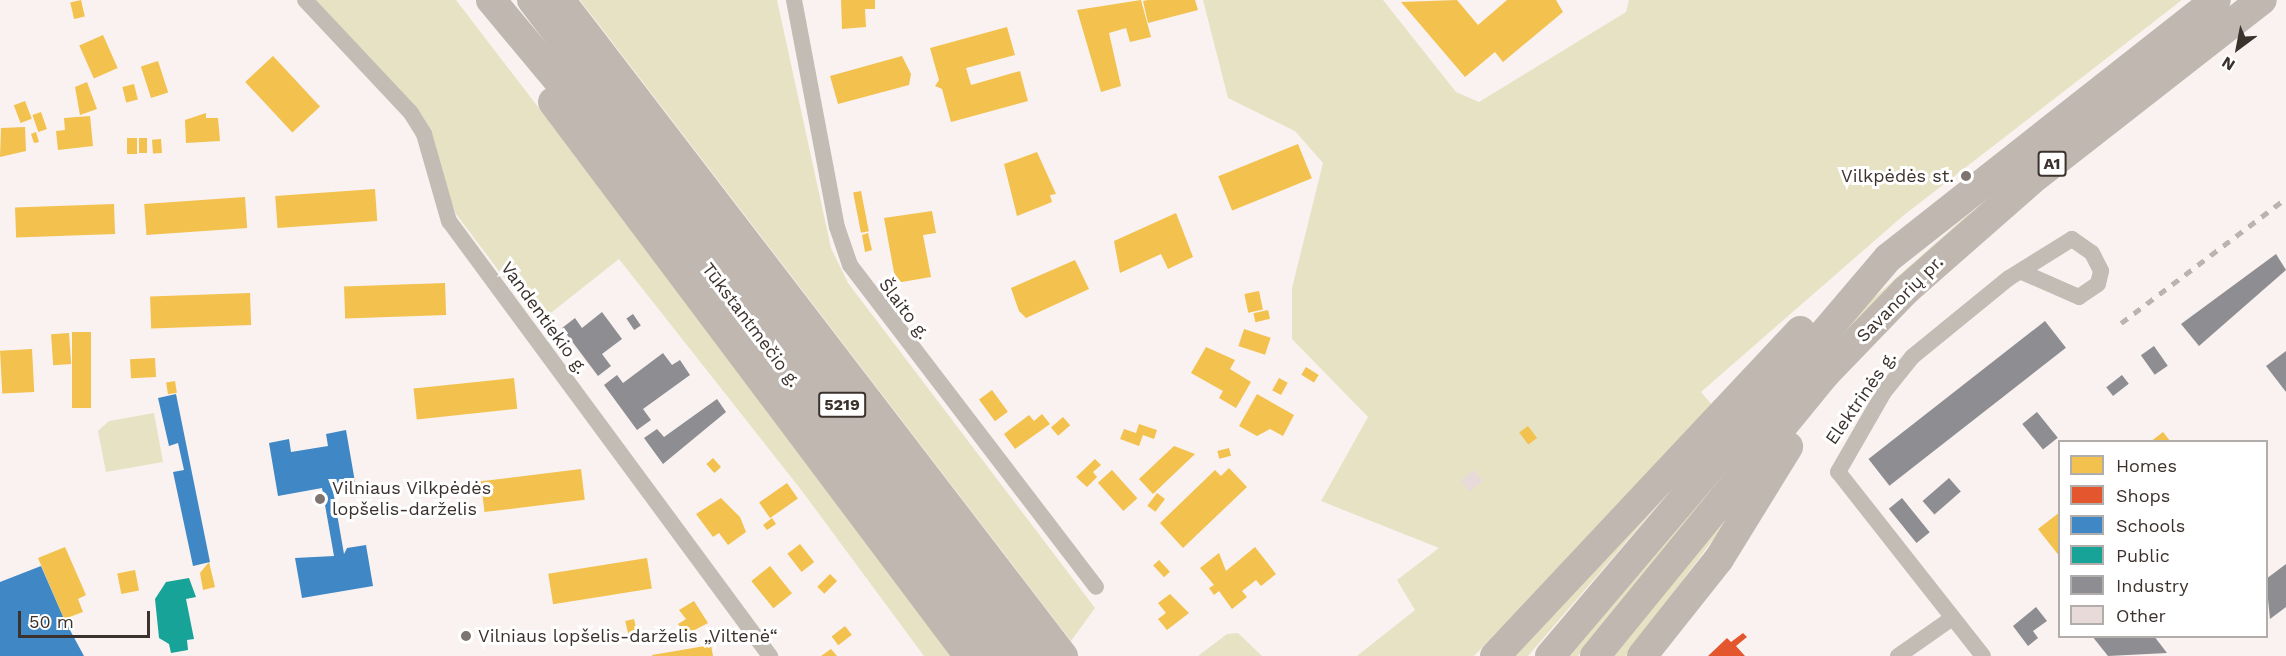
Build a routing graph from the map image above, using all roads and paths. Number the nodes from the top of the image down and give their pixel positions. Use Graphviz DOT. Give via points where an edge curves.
graph roads {
  1 [pos="306,0"];
  2 [pos="491,0"];
  3 [pos="532,0"];
  4 [pos="560,0"];
  5 [pos="794,0"];
  6 [pos="2216,0"];
  7 [pos="2262,0"];
  8 [pos="641,161"];
  9 [pos="1888,258"];
  10 [pos="2022,272"];
  11 [pos="1855,344"];
  12 [pos="1096,587"];
  13 [pos="1951,618"];
  14 [pos="770,656"];
  15 [pos="969,656"];
  16 [pos="1002,656"];
  17 [pos="1032,656"];
  18 [pos="1063,656"];
  19 [pos="1495,656"];
  20 [pos="1550,656"];
  21 [pos="1595,656"];
  22 [pos="1642,656"];
  23 [pos="1898,656"];
  24 [pos="1983,656"];
  1 -- 14 [label="street, Vandentiekio g." via="411,113 424,134 449,221"];
  2 -- 8 [label="highway, Tūkstantmečio g. / 5219"];
  2 -- 15 [label="highway" via="570,127"];
  3 -- 8 [label="highway, Tūkstantmečio g. / 5219"];
  4 -- 18 [label="highway"];
  5 -- 12 [label="street, Šlaito g." via="837,227 850,265"];
  6 -- 9 [label="highway, Savanorių pr. / A1"];
  7 -- 11 [label="highway, Savanorių pr. / A1" via="1965,235"];
  8 -- 16 [label="highway, Tūkstantmečio g. / 5219"];
  8 -- 17 [label="highway, Tūkstantmečio g. / 5219"];
  9 -- 19 [label="highway" via="1765,363"];
  9 -- 20 [label="highway, Savanorių pr. / A1"];
  10 -- 13 [label="street, Elektrinės g." via="1911,357 1884,392 1838,472"];
  11 -- 21 [label="highway, Savanorių pr. / A1"];
  11 -- 22 [label="highway" via="1719,558"];
  13 -- 23 [label="street"];
  13 -- 24 [label="street, Elektrinės g."];
}
